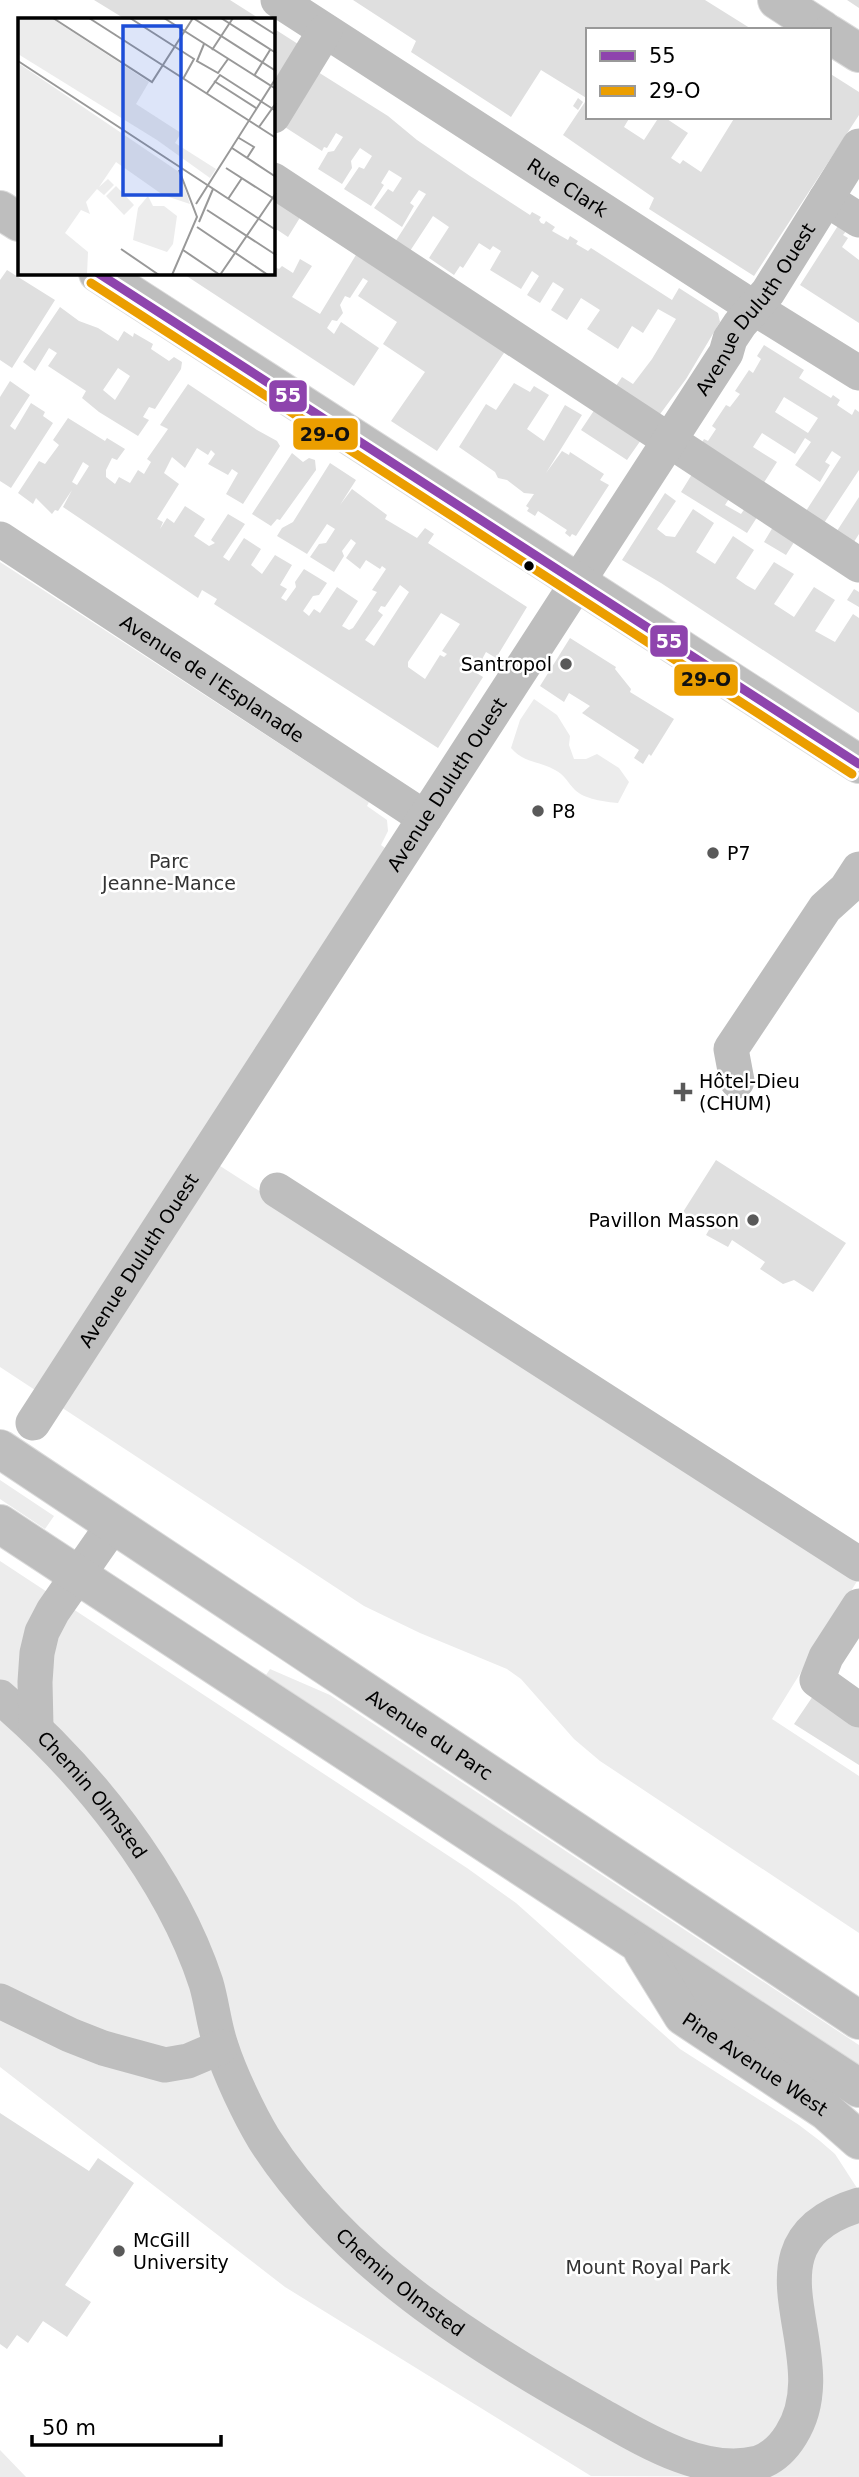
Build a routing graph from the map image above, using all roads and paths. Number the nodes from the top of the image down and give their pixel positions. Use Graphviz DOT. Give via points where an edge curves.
graph roads {
  1 [pos="278,0"];
  2 [pos="777,0"];
  3 [pos="820,28"];
  4 [pos="325,30"];
  5 [pos="831,35"];
  6 [pos="859,53"];
  7 [pos="275,113"];
  8 [pos="859,146"];
  9 [pos="275,181"];
  10 [pos="826,199"];
  11 [pos="0,209"];
  12 [pos="859,220"];
  13 [pos="18,221"];
  14 [pos="101,275"];
  15 [pos="754,308"];
  16 [pos="859,373"];
  17 [pos="669,441"];
  18 [pos="0,539"];
  19 [pos="859,565"];
  20 [pos="576,583"];
  21 [pos="859,764"];
  22 [pos="425,818"];
  23 [pos="859,840"];
  24 [pos="859,869"];
  25 [pos="824,908"];
  26 [pos="737,1081"];
  27 [pos="277,1190"];
  28 [pos="33,1423"];
  29 [pos="0,1450"];
  30 [pos="0,1524"];
  31 [pos="113,1525"];
  32 [pos="859,1564"];
  33 [pos="77,1575"];
  34 [pos="859,1606"];
  35 [pos="0,1697"];
  36 [pos="859,1710"];
  37 [pos="36,1727"];
  38 [pos="638,1943"];
  39 [pos="0,2001"];
  40 [pos="859,2020"];
  41 [pos="221,2047"];
  42 [pos="859,2088"];
  43 [pos="859,2140"];
  44 [pos="859,2205"];
  45 [pos="669,2464"];
  1 -- 4 [label="street, Rue Clark"];
  2 -- 3 [label="main road"];
  4 -- 7 [label="street"];
  4 -- 15 [label="street, Rue Clark"];
  5 -- 6 [label="main road"];
  8 -- 10 [label="street, Avenue Duluth Ouest"];
  9 -- 17 [label="street"];
  10 -- 12 [label="street"];
  10 -- 15 [label="street, Avenue Duluth Ouest"];
  11 -- 13 [label="main road"];
  14 -- 20 [label="main road"];
  15 -- 16 [label="street, Rue Clark"];
  15 -- 17 [label="street, Avenue Duluth Ouest" via="730,339 726,353"];
  17 -- 19 [label="street"];
  17 -- 20 [label="street, Avenue Duluth Ouest"];
  18 -- 22 [label="street, Avenue de l'Esplanade"];
  20 -- 21 [label="main road"];
  20 -- 22 [label="street, Avenue Duluth Ouest"];
  22 -- 28 [label="street, Avenue Duluth Ouest"];
  23 -- 25 [label="street"];
  24 -- 25 [label="street" via="846,889"];
  25 -- 26 [label="street" via="731,1049"];
  27 -- 32 [label="street"];
  29 -- 31 [label="main road, Avenue du Parc"];
  30 -- 33 [label="main road"];
  31 -- 33 [label="street"];
  31 -- 40 [label="main road, Avenue du Parc"];
  33 -- 37 [label="street" via="42,1632 35,1682"];
  33 -- 38 [label="main road"];
  34 -- 36 [label="street" via="826,1657 817,1680"];
  35 -- 37 [label="street, Chemin Olmsted"];
  37 -- 41 [label="street, Chemin Olmsted" via="128,1835 181,1920 207,1985"];
  38 -- 42 [label="main road"];
  38 -- 43 [label="main road, Pine Avenue West" via="683,2017 826,2111"];
  39 -- 41 [label="street" via="81,2039 145,2061 165,2065 188,2061"];
  41 -- 45 [label="street, Chemin Olmsted" via="262,2137 299,2187 370,2262 475,2338"];
  44 -- 45 [label="street, Chemin Olmsted" via="808,2232 794,2265 793,2289 807,2376 801,2420 786,2443 772,2457 755,2464 730,2468"];
}
